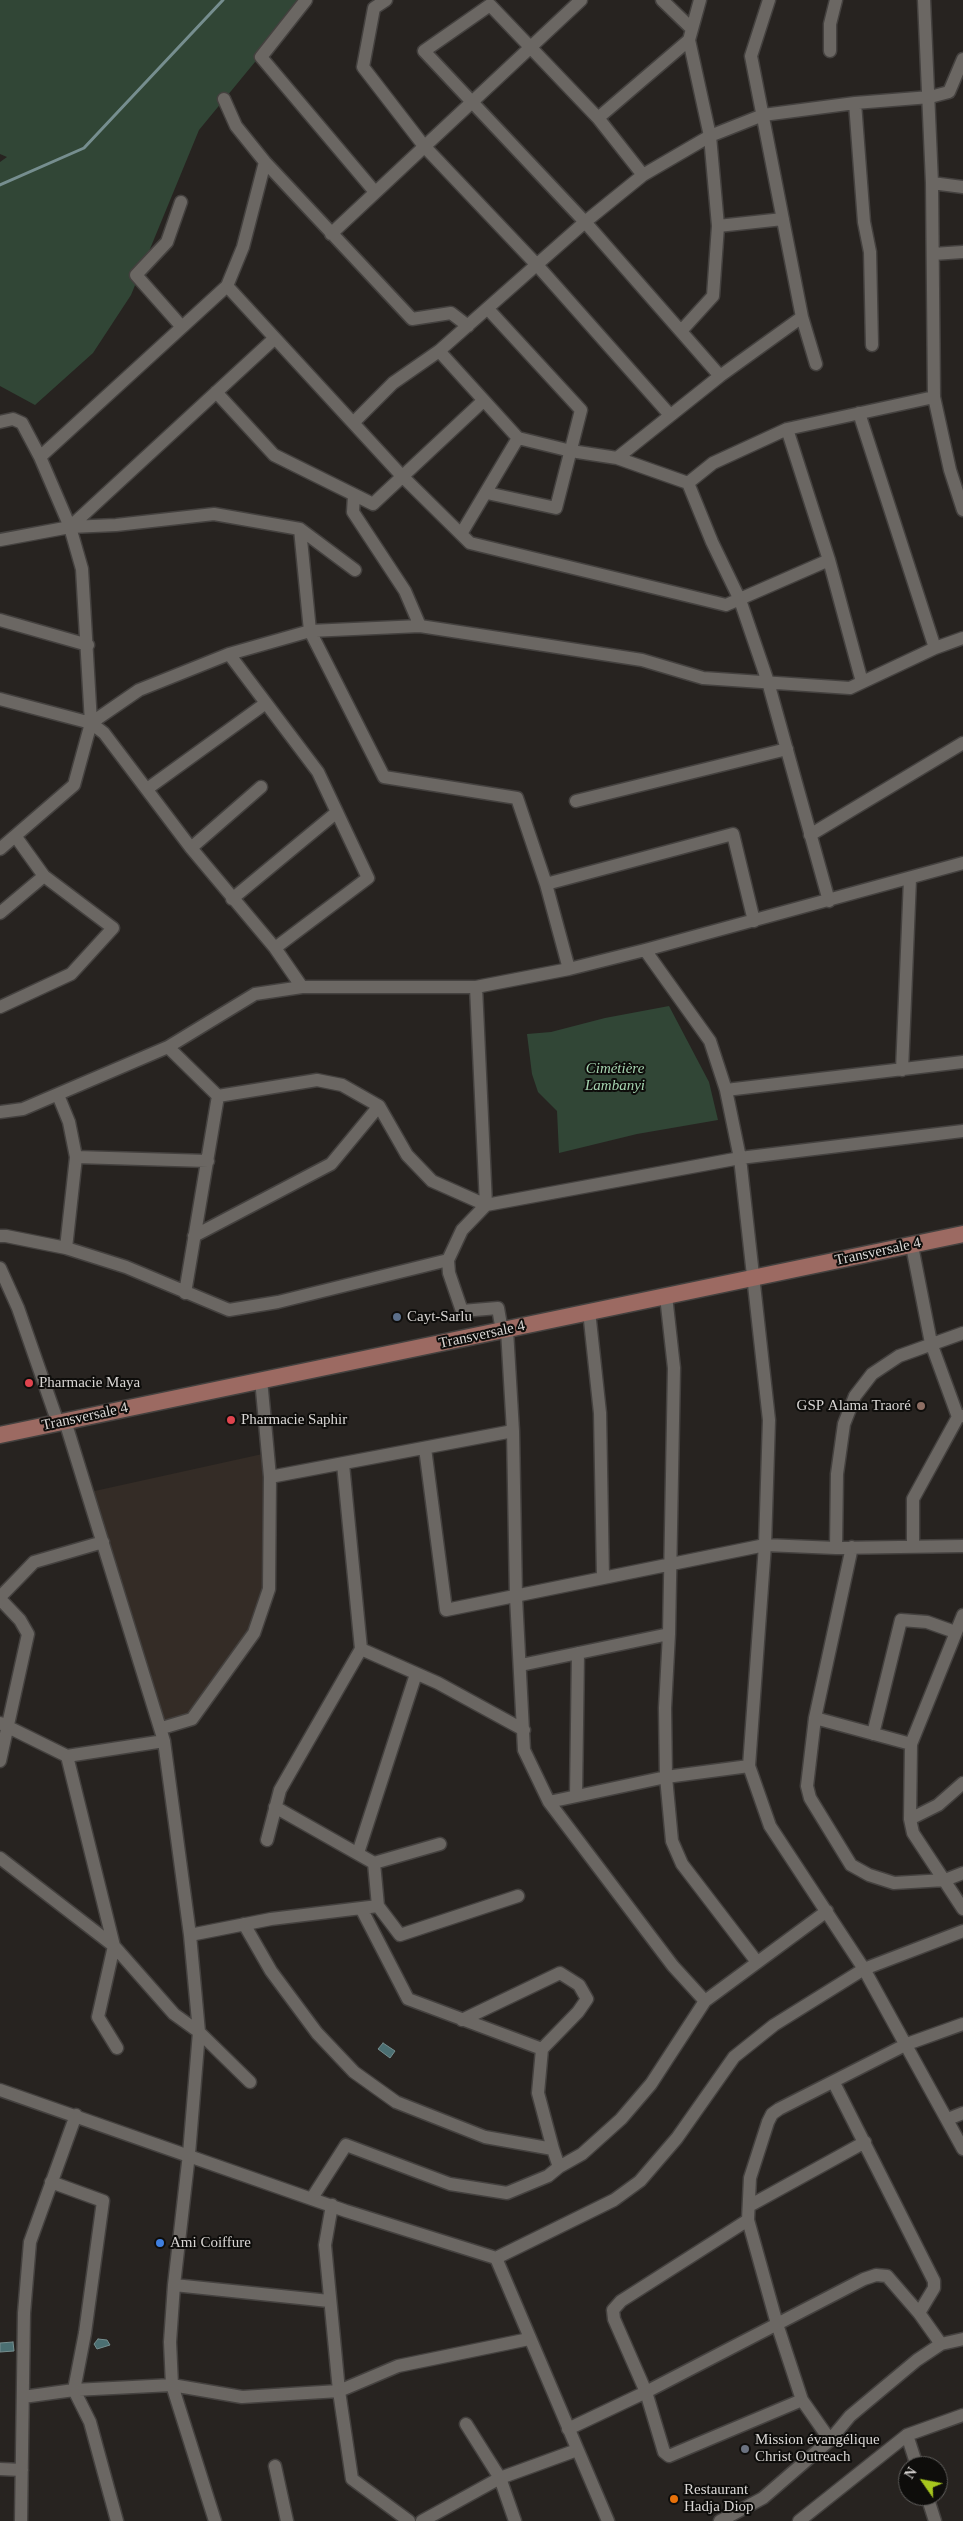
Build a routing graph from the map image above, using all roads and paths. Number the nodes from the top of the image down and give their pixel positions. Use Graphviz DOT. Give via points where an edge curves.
graph roads {
  1 [pos="306,0"];
  2 [pos="386,0"];
  3 [pos="581,0"];
  4 [pos="662,0"];
  5 [pos="700,0"];
  6 [pos="769,0"];
  7 [pos="836,0"];
  8 [pos="924,0"];
  9 [pos="690,34"];
  10 [pos="530,47"];
  11 [pos="830,50"];
  12 [pos="963,59"];
  13 [pos="930,97"];
  14 [pos="224,99"];
  15 [pos="471,102"];
  16 [pos="855,103"];
  17 [pos="763,115"];
  18 [pos="598,118"];
  19 [pos="710,136"];
  20 [pos="424,146"];
  21 [pos="264,162"];
  22 [pos="643,175"];
  23 [pos="932,183"];
  24 [pos="963,187"];
  25 [pos="375,192"];
  26 [pos="181,202"];
  27 [pos="783,219"];
  28 [pos="585,222"];
  29 [pos="718,226"];
  30 [pos="330,234"];
  31 [pos="963,252"];
  32 [pos="934,254"];
  33 [pos="537,265"];
  34 [pos="226,286"];
  35 [pos="488,309"];
  36 [pos="802,317"];
  37 [pos="468,326"];
  38 [pos="182,327"];
  39 [pos="682,330"];
  40 [pos="275,338"];
  41 [pos="872,346"];
  42 [pos="439,351"];
  43 [pos="816,364"];
  44 [pos="720,376"];
  45 [pos="216,392"];
  46 [pos="934,397"];
  47 [pos="483,401"];
  48 [pos="859,413"];
  49 [pos="670,415"];
  50 [pos="0,422"];
  51 [pos="354,422"];
  52 [pos="787,429"];
  53 [pos="518,438"];
  54 [pos="571,451"];
  55 [pos="40,457"];
  56 [pos="617,458"];
  57 [pos="401,475"];
  58 [pos="688,483"];
  59 [pos="487,493"];
  60 [pos="354,495"];
  61 [pos="963,510"];
  62 [pos="70,527"];
  63 [pos="300,529"];
  64 [pos="461,534"];
  65 [pos="0,540"];
  66 [pos="829,560"];
  67 [pos="355,570"];
  68 [pos="740,600"];
  69 [pos="0,620"];
  70 [pos="420,626"];
  71 [pos="310,631"];
  72 [pos="963,638"];
  73 [pos="88,645"];
  74 [pos="935,648"];
  75 [pos="229,654"];
  76 [pos="768,682"];
  77 [pos="862,682"];
  78 [pos="0,699"];
  79 [pos="266,703"];
  80 [pos="92,722"];
  81 [pos="963,743"];
  82 [pos="787,749"];
  83 [pos="261,787"];
  84 [pos="147,789"];
  85 [pos="576,800"];
  86 [pos="337,812"];
  87 [pos="810,835"];
  88 [pos="16,837"];
  89 [pos="191,848"];
  90 [pos="0,849"];
  91 [pos="963,863"];
  92 [pos="44,876"];
  93 [pos="910,879"];
  94 [pos="546,884"];
  95 [pos="232,899"];
  96 [pos="829,901"];
  97 [pos="0,913"];
  98 [pos="754,921"];
  99 [pos="275,948"];
  100 [pos="645,950"];
  101 [pos="569,969"];
  102 [pos="302,987"];
  103 [pos="476,988"];
  104 [pos="0,1007"];
  105 [pos="168,1047"];
  106 [pos="963,1062"];
  107 [pos="902,1070"];
  108 [pos="726,1090"];
  109 [pos="58,1095"];
  110 [pos="218,1096"];
  111 [pos="379,1106"];
  112 [pos="0,1112"];
  113 [pos="963,1131"];
  114 [pos="76,1157"];
  115 [pos="740,1158"];
  116 [pos="208,1161"];
  117 [pos="486,1205"];
  118 [pos="963,1234"];
  119 [pos="0,1236"];
  120 [pos="194,1236"];
  121 [pos="912,1246"];
  122 [pos="66,1248"];
  123 [pos="448,1260"];
  124 [pos="0,1268"];
  125 [pos="754,1278"];
  126 [pos="185,1293"];
  127 [pos="666,1296"];
  128 [pos="589,1311"];
  129 [pos="504,1331"];
  130 [pos="963,1332"];
  131 [pos="931,1343"];
  132 [pos="261,1379"];
  133 [pos="960,1416"];
  134 [pos="62,1422"];
  135 [pos="513,1431"];
  136 [pos="0,1435"];
  137 [pos="425,1448"];
  138 [pos="343,1464"];
  139 [pos="270,1477"];
  140 [pos="103,1542"];
  141 [pos="765,1545"];
  142 [pos="913,1546"];
  143 [pos="963,1546"];
  144 [pos="852,1547"];
  145 [pos="836,1548"];
  146 [pos="671,1566"];
  147 [pos="603,1578"];
  148 [pos="516,1597"];
  149 [pos="0,1598"];
  150 [pos="963,1615"];
  151 [pos="958,1631"];
  152 [pos="669,1634"];
  153 [pos="361,1649"];
  154 [pos="578,1653"];
  155 [pos="521,1665"];
  156 [pos="416,1674"];
  157 [pos="815,1718"];
  158 [pos="4,1725"];
  159 [pos="524,1730"];
  160 [pos="163,1734"];
  161 [pos="873,1734"];
  162 [pos="911,1744"];
  163 [pos="67,1756"];
  164 [pos="0,1761"];
  165 [pos="749,1766"];
  166 [pos="666,1777"];
  167 [pos="963,1783"];
  168 [pos="576,1796"];
  169 [pos="548,1802"];
  170 [pos="275,1807"];
  171 [pos="910,1820"];
  172 [pos="267,1840"];
  173 [pos="440,1844"];
  174 [pos="358,1854"];
  175 [pos="0,1858"];
  176 [pos="374,1863"];
  177 [pos="963,1873"];
  178 [pos="945,1880"];
  179 [pos="518,1896"];
  180 [pos="378,1906"];
  181 [pos="361,1908"];
  182 [pos="963,1909"];
  183 [pos="827,1911"];
  184 [pos="244,1924"];
  185 [pos="963,1932"];
  186 [pos="190,1935"];
  187 [pos="114,1946"];
  188 [pos="758,1962"];
  189 [pos="864,1969"];
  190 [pos="705,2001"];
  191 [pos="462,2020"];
  192 [pos="963,2024"];
  193 [pos="199,2032"];
  194 [pos="906,2044"];
  195 [pos="116,2048"];
  196 [pos="542,2049"];
  197 [pos="250,2082"];
  198 [pos="834,2083"];
  199 [pos="0,2090"];
  200 [pos="963,2113"];
  201 [pos="76,2115"];
  202 [pos="948,2119"];
  203 [pos="865,2142"];
  204 [pos="553,2149"];
  205 [pos="963,2149"];
  206 [pos="189,2154"];
  207 [pos="559,2167"];
  208 [pos="51,2182"];
  209 [pos="312,2198"];
  210 [pos="332,2205"];
  211 [pos="749,2206"];
  212 [pos="748,2220"];
  213 [pos="496,2258"];
  214 [pos="174,2285"];
  215 [pos="329,2301"];
  216 [pos="919,2314"];
  217 [pos="777,2324"];
  218 [pos="529,2339"];
  219 [pos="963,2339"];
  220 [pos="941,2344"];
  221 [pos="172,2385"];
  222 [pos="74,2390"];
  223 [pos="339,2391"];
  224 [pos="646,2392"];
  225 [pos="23,2396"];
  226 [pos="802,2400"];
  227 [pos="963,2415"];
  228 [pos="466,2424"];
  229 [pos="568,2429"];
  230 [pos="907,2434"];
  231 [pos="830,2440"];
  232 [pos="577,2450"];
  233 [pos="914,2456"];
  234 [pos="274,2466"];
  235 [pos="0,2469"];
  236 [pos="22,2470"];
  237 [pos="500,2478"];
  238 [pos="930,2506"];
  239 [pos="21,2521"];
  240 [pos="117,2521"];
  241 [pos="215,2521"];
  242 [pos="287,2521"];
  243 [pos="409,2521"];
  244 [pos="422,2521"];
  245 [pos="515,2521"];
  246 [pos="608,2521"];
  247 [pos="720,2521"];
  248 [pos="799,2521"];
  249 [pos="935,2521"];
  1 -- 25 [label="street" via="261,57"];
  2 -- 20 [label="street" via="374,8 363,68"];
  3 -- 10 [label="street"];
  4 -- 9 [label="street"];
  5 -- 9 [label="street"];
  6 -- 17 [label="street" via="751,56"];
  7 -- 11 [label="street" via="830,24"];
  8 -- 13 [label="street"];
  9 -- 18 [label="street"];
  9 -- 19 [label="street"];
  10 -- 15 [label="street"];
  10 -- 15 [label="street" via="490,5 424,51"];
  10 -- 18 [label="street"];
  12 -- 13 [label="street" via="949,92"];
  13 -- 16 [label="street"];
  13 -- 23 [label="street"];
  14 -- 21 [label="street" via="236,126"];
  15 -- 20 [label="street"];
  15 -- 28 [label="street"];
  16 -- 17 [label="street"];
  16 -- 41 [label="street" via="864,222 870,252"];
  17 -- 19 [label="street"];
  17 -- 27 [label="street"];
  18 -- 22 [label="street"];
  19 -- 22 [label="street"];
  19 -- 29 [label="street"];
  20 -- 25 [label="street"];
  20 -- 33 [label="street"];
  21 -- 30 [label="street"];
  21 -- 34 [label="street" via="244,246"];
  22 -- 28 [label="street"];
  23 -- 24 [label="street"];
  23 -- 32 [label="street"];
  25 -- 30 [label="street"];
  26 -- 38 [label="street" via="167,242 136,275"];
  27 -- 29 [label="street"];
  27 -- 36 [label="street"];
  28 -- 33 [label="street"];
  28 -- 39 [label="street"];
  29 -- 39 [label="street" via="713,296"];
  30 -- 37 [label="street" via="412,319 451,313"];
  31 -- 32 [label="street"];
  32 -- 46 [label="street"];
  33 -- 35 [label="street"];
  33 -- 49 [label="street"];
  34 -- 38 [label="street"];
  34 -- 40 [label="street"];
  35 -- 37 [label="street"];
  35 -- 54 [label="street" via="581,410"];
  36 -- 43 [label="street"];
  36 -- 44 [label="street"];
  37 -- 42 [label="street"];
  38 -- 55 [label="street"];
  39 -- 44 [label="street"];
  40 -- 45 [label="street"];
  40 -- 51 [label="street"];
  42 -- 47 [label="street"];
  42 -- 51 [label="street" via="393,383"];
  44 -- 49 [label="street"];
  45 -- 60 [label="street" via="274,455"];
  45 -- 62 [label="street"];
  46 -- 48 [label="street"];
  46 -- 61 [label="street" via="950,470"];
  47 -- 53 [label="street"];
  47 -- 57 [label="street"];
  48 -- 52 [label="street"];
  48 -- 74 [label="street"];
  49 -- 56 [label="street"];
  50 -- 55 [label="street" via="13,419 22,423"];
  51 -- 57 [label="street"];
  52 -- 58 [label="street" via="714,463"];
  52 -- 66 [label="street"];
  53 -- 54 [label="street"];
  53 -- 59 [label="street"];
  54 -- 56 [label="street"];
  54 -- 59 [label="street" via="556,508"];
  55 -- 62 [label="street"];
  56 -- 58 [label="street"];
  57 -- 60 [label="street" via="373,504"];
  57 -- 64 [label="street"];
  58 -- 68 [label="street"];
  59 -- 64 [label="street"];
  60 -- 70 [label="street" via="353,512 405,591"];
  62 -- 63 [label="street" via="214,514"];
  62 -- 65 [label="street"];
  62 -- 73 [label="street" via="82,569"];
  63 -- 67 [label="street"];
  63 -- 71 [label="street"];
  64 -- 68 [label="street" via="470,544 716,603 726,605"];
  66 -- 68 [label="street"];
  66 -- 77 [label="street"];
  68 -- 76 [label="street"];
  69 -- 73 [label="street"];
  70 -- 71 [label="street"];
  70 -- 76 [label="street" via="642,660 703,678"];
  71 -- 75 [label="street"];
  71 -- 94 [label="street" via="384,777 517,798"];
  72 -- 74 [label="street"];
  73 -- 80 [label="street"];
  74 -- 77 [label="street"];
  75 -- 79 [label="street"];
  75 -- 80 [label="street" via="139,690"];
  76 -- 77 [label="street" via="850,688"];
  76 -- 82 [label="street"];
  78 -- 80 [label="street"];
  79 -- 84 [label="street"];
  79 -- 86 [label="street" via="318,772"];
  80 -- 84 [label="street"];
  80 -- 88 [label="street" via="74,785"];
  81 -- 87 [label="street"];
  82 -- 85 [label="street"];
  82 -- 87 [label="street"];
  83 -- 89 [label="street"];
  84 -- 89 [label="street"];
  86 -- 95 [label="street"];
  86 -- 99 [label="street" via="368,878"];
  87 -- 96 [label="street"];
  88 -- 90 [label="street"];
  88 -- 92 [label="street"];
  89 -- 95 [label="street"];
  91 -- 93 [label="street"];
  92 -- 97 [label="street"];
  92 -- 104 [label="street" via="113,928 71,974"];
  93 -- 96 [label="street"];
  93 -- 107 [label="street"];
  94 -- 98 [label="street" via="733,834"];
  94 -- 101 [label="street"];
  95 -- 99 [label="street"];
  96 -- 98 [label="street"];
  98 -- 100 [label="street"];
  99 -- 102 [label="street"];
  100 -- 101 [label="street"];
  100 -- 108 [label="street" via="710,1041"];
  101 -- 103 [label="street"];
  102 -- 103 [label="street"];
  102 -- 105 [label="street" via="255,994"];
  103 -- 117 [label="street"];
  105 -- 109 [label="street"];
  105 -- 110 [label="street"];
  106 -- 107 [label="street"];
  107 -- 108 [label="street"];
  108 -- 115 [label="street"];
  109 -- 112 [label="street" via="23,1109"];
  109 -- 114 [label="street" via="69,1122"];
  110 -- 111 [label="street" via="317,1080 342,1085"];
  110 -- 116 [label="street"];
  111 -- 117 [label="street" via="407,1155 432,1181"];
  111 -- 120 [label="street" via="331,1164"];
  113 -- 115 [label="street"];
  114 -- 116 [label="street"];
  114 -- 122 [label="street"];
  115 -- 117 [label="street"];
  115 -- 125 [label="street"];
  116 -- 120 [label="street"];
  117 -- 123 [label="street" via="462,1230"];
  118 -- 121 [label="main road, Transversale 4"];
  119 -- 122 [label="street"];
  120 -- 126 [label="street"];
  121 -- 125 [label="main road, Transversale 4"];
  121 -- 131 [label="street"];
  122 -- 126 [label="street" via="126,1267"];
  123 -- 126 [label="street" via="278,1302 229,1310"];
  123 -- 129 [label="street" via="462,1311 498,1308"];
  124 -- 134 [label="street"];
  125 -- 127 [label="main road, Transversale 4"];
  125 -- 141 [label="street" via="769,1420"];
  127 -- 128 [label="main road, Transversale 4"];
  127 -- 146 [label="street" via="674,1368"];
  128 -- 129 [label="main road, Transversale 4"];
  128 -- 147 [label="street" via="600,1413"];
  129 -- 132 [label="main road, Transversale 4"];
  129 -- 135 [label="street"];
  130 -- 131 [label="street"];
  131 -- 133 [label="street"];
  131 -- 145 [label="street" via="899,1356 872,1374 856,1396 844,1424 837,1474"];
  132 -- 134 [label="main road, Transversale 4"];
  132 -- 139 [label="street"];
  133 -- 142 [label="street" via="913,1498"];
  134 -- 136 [label="main road, Transversale 4"];
  134 -- 140 [label="street"];
  135 -- 137 [label="street"];
  135 -- 148 [label="street"];
  137 -- 138 [label="street"];
  137 -- 148 [label="street" via="446,1610"];
  138 -- 139 [label="street"];
  138 -- 153 [label="street"];
  139 -- 160 [label="street" via="269,1589 254,1633 192,1719"];
  140 -- 149 [label="street" via="34,1562"];
  140 -- 160 [label="street"];
  141 -- 145 [label="street"];
  141 -- 146 [label="street"];
  141 -- 165 [label="street"];
  142 -- 143 [label="street"];
  142 -- 144 [label="street"];
  144 -- 145 [label="street"];
  144 -- 157 [label="street"];
  146 -- 147 [label="street"];
  146 -- 152 [label="street"];
  147 -- 148 [label="street"];
  148 -- 155 [label="street"];
  149 -- 158 [label="street" via="28,1634"];
  150 -- 151 [label="street"];
  151 -- 161 [label="street" via="927,1622 902,1620"];
  151 -- 162 [label="street"];
  152 -- 154 [label="street"];
  152 -- 166 [label="street"];
  153 -- 156 [label="street"];
  153 -- 170 [label="street" via="280,1790"];
  154 -- 155 [label="street"];
  154 -- 168 [label="street"];
  155 -- 159 [label="street"];
  156 -- 159 [label="street"];
  156 -- 174 [label="street"];
  157 -- 161 [label="street"];
  157 -- 178 [label="street" via="808,1786 810,1798 851,1865 894,1883"];
  158 -- 163 [label="street"];
  158 -- 164 [label="street"];
  159 -- 169 [label="street" via="524,1750"];
  160 -- 163 [label="street"];
  160 -- 186 [label="street"];
  161 -- 162 [label="street"];
  162 -- 171 [label="street"];
  163 -- 187 [label="street"];
  165 -- 166 [label="street"];
  165 -- 183 [label="street" via="770,1826"];
  166 -- 168 [label="street"];
  166 -- 188 [label="street" via="672,1841 682,1864"];
  167 -- 171 [label="street" via="938,1805"];
  168 -- 169 [label="street"];
  169 -- 190 [label="street" via="673,1966"];
  170 -- 172 [label="street"];
  170 -- 174 [label="street"];
  171 -- 178 [label="street" via="912,1833"];
  173 -- 176 [label="street"];
  174 -- 176 [label="street"];
  175 -- 187 [label="street"];
  176 -- 180 [label="street"];
  177 -- 178 [label="street"];
  178 -- 182 [label="street"];
  179 -- 180 [label="street" via="400,1935"];
  180 -- 181 [label="street"];
  181 -- 184 [label="street"];
  181 -- 191 [label="street" via="408,1999"];
  183 -- 188 [label="street"];
  183 -- 189 [label="street"];
  184 -- 186 [label="street"];
  184 -- 204 [label="street" via="271,1971 317,2033 354,2072 396,2102 484,2136"];
  185 -- 189 [label="street"];
  186 -- 193 [label="street"];
  187 -- 193 [label="street" via="174,2014"];
  187 -- 195 [label="street" via="98,2017"];
  188 -- 190 [label="street"];
  189 -- 194 [label="street"];
  189 -- 213 [label="street" via="774,2024 734,2057 677,2138 640,2181 614,2200"];
  190 -- 207 [label="street" via="651,2084 621,2119 582,2154"];
  191 -- 196 [label="street"];
  191 -- 196 [label="street" via="560,1973 579,1985 587,1999"];
  192 -- 194 [label="street"];
  193 -- 197 [label="street"];
  193 -- 206 [label="street"];
  194 -- 198 [label="street"];
  194 -- 202 [label="street"];
  196 -- 204 [label="street" via="538,2093"];
  198 -- 203 [label="street"];
  198 -- 211 [label="street" via="772,2114 750,2178"];
  199 -- 201 [label="street"];
  200 -- 202 [label="street"];
  201 -- 206 [label="street"];
  201 -- 208 [label="street"];
  202 -- 205 [label="street"];
  203 -- 211 [label="street"];
  203 -- 216 [label="street" via="934,2280 934,2288"];
  204 -- 207 [label="street"];
  206 -- 209 [label="street"];
  206 -- 214 [label="street"];
  207 -- 209 [label="street" via="548,2176 507,2194 450,2184 346,2145"];
  208 -- 222 [label="street" via="103,2201"];
  208 -- 225 [label="street" via="30,2242 24,2313"];
  209 -- 210 [label="street"];
  210 -- 213 [label="street"];
  210 -- 215 [label="street" via="325,2245"];
  211 -- 212 [label="street"];
  212 -- 217 [label="street"];
  212 -- 224 [label="street" via="621,2301 613,2310"];
  213 -- 218 [label="street"];
  214 -- 215 [label="street"];
  214 -- 221 [label="street" via="170,2342"];
  215 -- 223 [label="street"];
  216 -- 217 [label="street" via="887,2276 876,2275"];
  216 -- 220 [label="street"];
  217 -- 224 [label="street"];
  217 -- 226 [label="street"];
  218 -- 223 [label="street" via="398,2366"];
  218 -- 229 [label="street"];
  219 -- 220 [label="street"];
  220 -- 231 [label="street" via="850,2416"];
  221 -- 222 [label="street"];
  221 -- 223 [label="street" via="242,2397"];
  221 -- 241 [label="street"];
  222 -- 225 [label="street"];
  222 -- 240 [label="street" via="90,2422"];
  223 -- 243 [label="street" via="352,2479"];
  224 -- 226 [label="street" via="664,2452 669,2456"];
  224 -- 229 [label="street"];
  225 -- 236 [label="street"];
  226 -- 231 [label="street"];
  227 -- 230 [label="street"];
  228 -- 237 [label="street"];
  229 -- 232 [label="street"];
  230 -- 233 [label="street"];
  230 -- 248 [label="street"];
  231 -- 247 [label="street" via="763,2498"];
  232 -- 237 [label="street"];
  232 -- 246 [label="street"];
  234 -- 242 [label="street"];
  235 -- 236 [label="street"];
  236 -- 239 [label="street"];
  237 -- 244 [label="street"];
  237 -- 245 [label="street"];
  238 -- 249 [label="street"];
}
